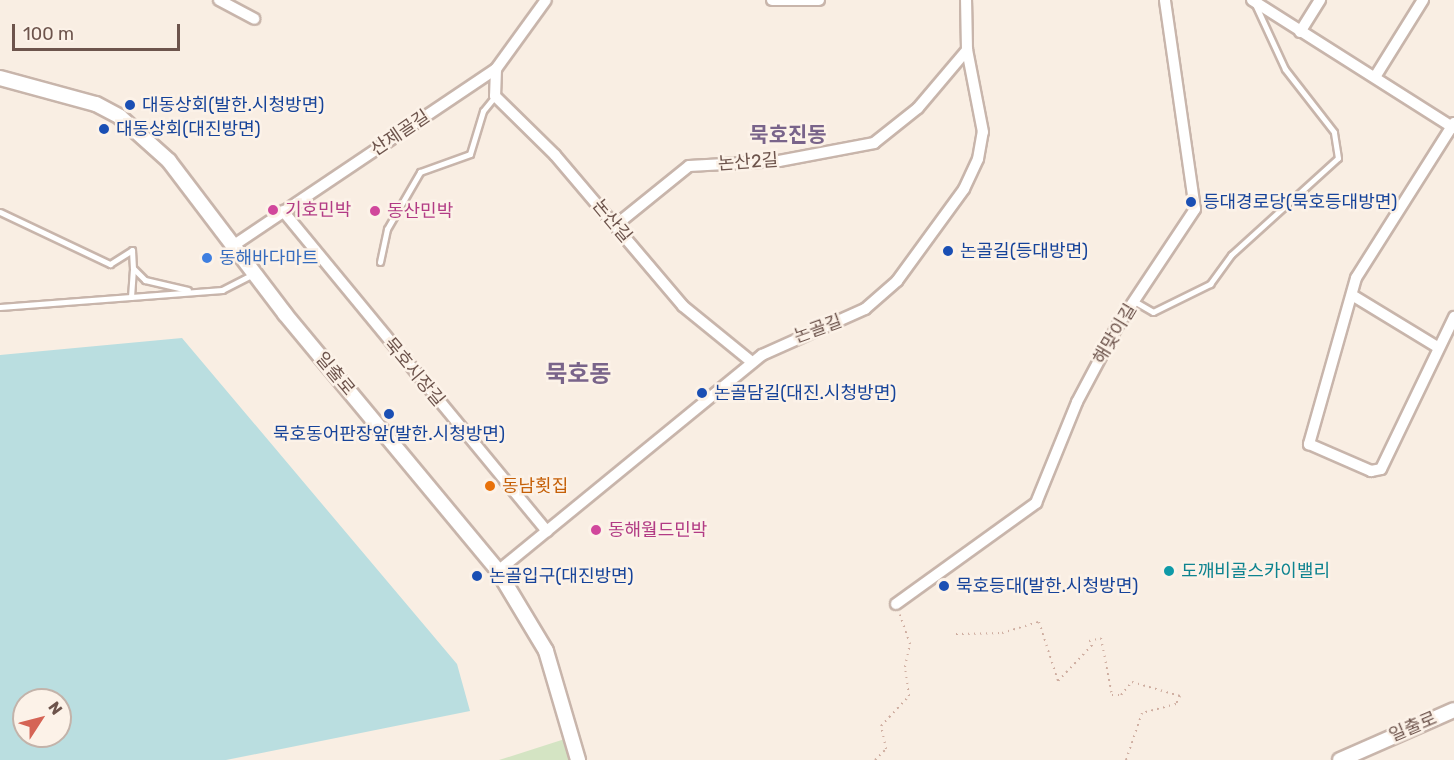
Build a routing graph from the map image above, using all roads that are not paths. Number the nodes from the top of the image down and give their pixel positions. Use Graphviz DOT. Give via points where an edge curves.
graph roads {
  1 [pos="219,0"];
  2 [pos="546,0"];
  3 [pos="772,0"];
  4 [pos="819,0"];
  5 [pos="966,0"];
  6 [pos="1165,0"];
  7 [pos="1320,0"];
  8 [pos="1424,0"];
  9 [pos="1253,1"];
  10 [pos="254,20"];
  11 [pos="1300,32"];
  12 [pos="967,50"];
  13 [pos="496,69"];
  14 [pos="1376,77"];
  15 [pos="0,78"];
  16 [pos="495,96"];
  17 [pos="1453,126"];
  18 [pos="284,211"];
  19 [pos="0,212"];
  20 [pos="616,225"];
  21 [pos="234,245"];
  22 [pos="380,262"];
  23 [pos="133,268"];
  24 [pos="255,274"];
  25 [pos="196,292"];
  26 [pos="1352,296"];
  27 [pos="131,297"];
  28 [pos="1134,301"];
  29 [pos="0,307"];
  30 [pos="1454,317"];
  31 [pos="1436,346"];
  32 [pos="752,362"];
  33 [pos="547,531"];
  34 [pos="498,570"];
  35 [pos="896,604"];
  36 [pos="1454,710"];
  37 [pos="578,760"];
  38 [pos="1340,760"];
  1 -- 10 [label="street"];
  2 -- 13 [label="street, 산제골길"];
  3 -- 4 [label="street"];
  5 -- 12 [label="street, 논골길"];
  6 -- 28 [label="street, 해맞이길" via="1195,209"];
  7 -- 11 [label="street"];
  8 -- 14 [label="street"];
  9 -- 11 [label="street"];
  9 -- 28 [label="lane" via="1268,41 1334,132 1338,158 1231,255 1210,284 1153,312"];
  11 -- 14 [label="street"];
  12 -- 20 [label="street, 논산2길" via="918,108 874,144 779,161 689,166"];
  12 -- 32 [label="street, 논골길" via="983,132 964,189 897,281 865,309 782,342"];
  13 -- 16 [label="street"];
  13 -- 18 [label="street, 산제골길"];
  14 -- 17 [label="street"];
  15 -- 21 [label="street, 일출로" via="70,93 120,117 169,161"];
  16 -- 20 [label="street, 논산길"];
  16 -- 22 [label="lane" via="483,111 470,154 420,172 387,229"];
  17 -- 26 [label="street" via="1356,278"];
  18 -- 21 [label="street, 산제골길"];
  18 -- 33 [label="street, 묵호시장길"];
  19 -- 23 [label="lane" via="110,264 132,250"];
  20 -- 32 [label="street, 논산길" via="683,306"];
  21 -- 24 [label="street, 일출로"];
  23 -- 25 [label="lane" via="145,280"];
  23 -- 27 [label="lane" via="136,280"];
  24 -- 25 [label="lane" via="222,290"];
  24 -- 34 [label="street, 일출로"];
  25 -- 27 [label="lane"];
  26 -- 31 [label="street"];
  26 -- 31 [label="street" via="1309,444 1371,471 1381,469"];
  27 -- 29 [label="lane"];
  28 -- 35 [label="street, 해맞이길" via="1077,402 1036,503"];
  30 -- 31 [label="street"];
  32 -- 33 [label="street, 논골길"];
  33 -- 34 [label="street, 논골길"];
  34 -- 37 [label="street, 일출로" via="546,651"];
  36 -- 38 [label="street, 일출로"];
}
